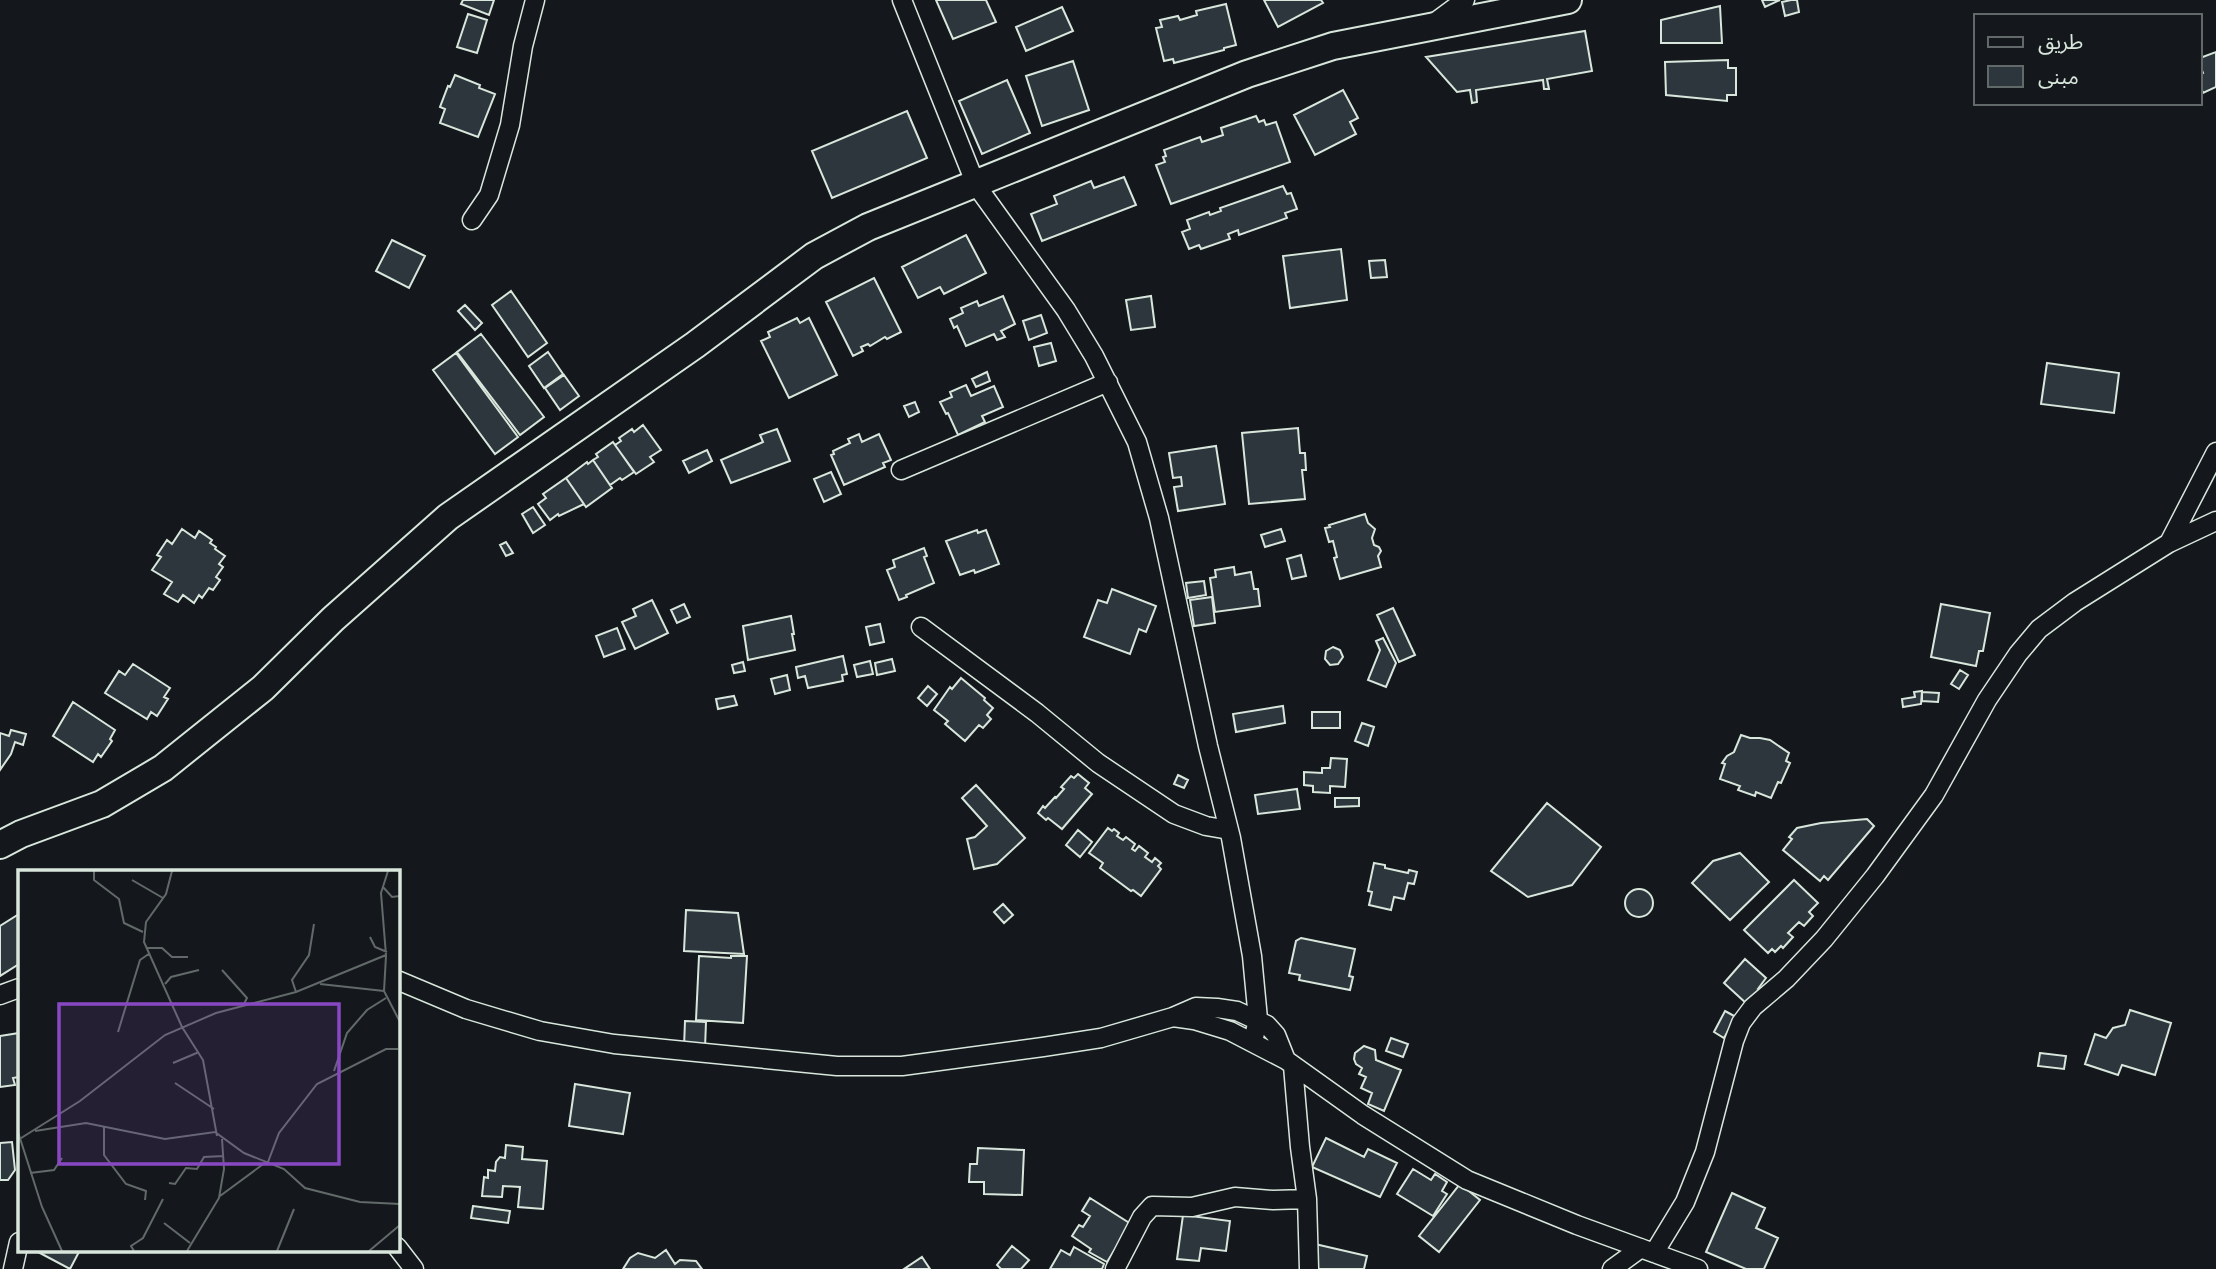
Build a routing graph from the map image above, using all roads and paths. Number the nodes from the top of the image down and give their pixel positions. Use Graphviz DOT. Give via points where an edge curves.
graph roads {
  1 [pos="535,0"];
  2 [pos="902,0"];
  3 [pos="1465,0"];
  4 [pos="1568,0"];
  5 [pos="1432,26"];
  6 [pos="976,185"];
  7 [pos="471,220"];
  8 [pos="1108,382"];
  9 [pos="2216,452"];
  10 [pos="901,470"];
  11 [pos="2216,521"];
  12 [pos="2169,543"];
  13 [pos="921,627"];
  14 [pos="1229,830"];
  15 [pos="0,845"];
  16 [pos="399,981"];
  17 [pos="18,988"];
  18 [pos="0,995"];
  19 [pos="1173,1017"];
  20 [pos="1258,1019"];
  21 [pos="1253,1042"];
  22 [pos="1290,1063"];
  23 [pos="1307,1199"];
  24 [pos="18,1246"];
  25 [pos="399,1250"];
  26 [pos="1647,1250"];
  27 [pos="13,1269"];
  28 [pos="414,1269"];
  29 [pos="1115,1269"];
  30 [pos="1309,1269"];
  31 [pos="1612,1269"];
  32 [pos="1698,1269"];
  1 -- 7 [label="street" via="510,125 489,195"];
  2 -- 6 [label="street"];
  3 -- 5 [label="street"];
  4 -- 5 [label="main road"];
  5 -- 6 [label="main road" via="1334,46 1247,74"];
  6 -- 8 [label="street" via="1066,310"];
  6 -- 15 [label="main road" via="868,227 814,256 448,517 342,610 263,688 163,768 102,804"];
  8 -- 10 [label="street"];
  8 -- 14 [label="street" via="1137,442 1159,519"];
  9 -- 12 [label="street"];
  11 -- 12 [label="street"];
  12 -- 26 [label="street" via="2039,629 1987,700 1934,795 1875,876 1824,939 1741,1023 1705,1152 1685,1202"];
  13 -- 14 [label="street" via="1098,763 1174,814"];
  14 -- 20 [label="street" via="1248,928"];
  16 -- 19 [label="street" via="466,1009 540,1031 614,1044 837,1066 960,1060 1101,1038"];
  17 -- 18 [label="street"];
  19 -- 20 [label="street" via="1196,1007 1237,1011"];
  19 -- 21 [label="street" via="1220,1027"];
  20 -- 21 [label="street"];
  20 -- 22 [label="street" via="1276,1035"];
  21 -- 22 [label="street"];
  22 -- 23 [label="street"];
  22 -- 26 [label="street" via="1467,1180"];
  23 -- 29 [label="street" via="1235,1197 1192,1207 1152,1206"];
  23 -- 30 [label="street"];
  24 -- 27 [label="street"];
  25 -- 28 [label="street"];
  26 -- 31 [label="street"];
  26 -- 32 [label="street"];
}
